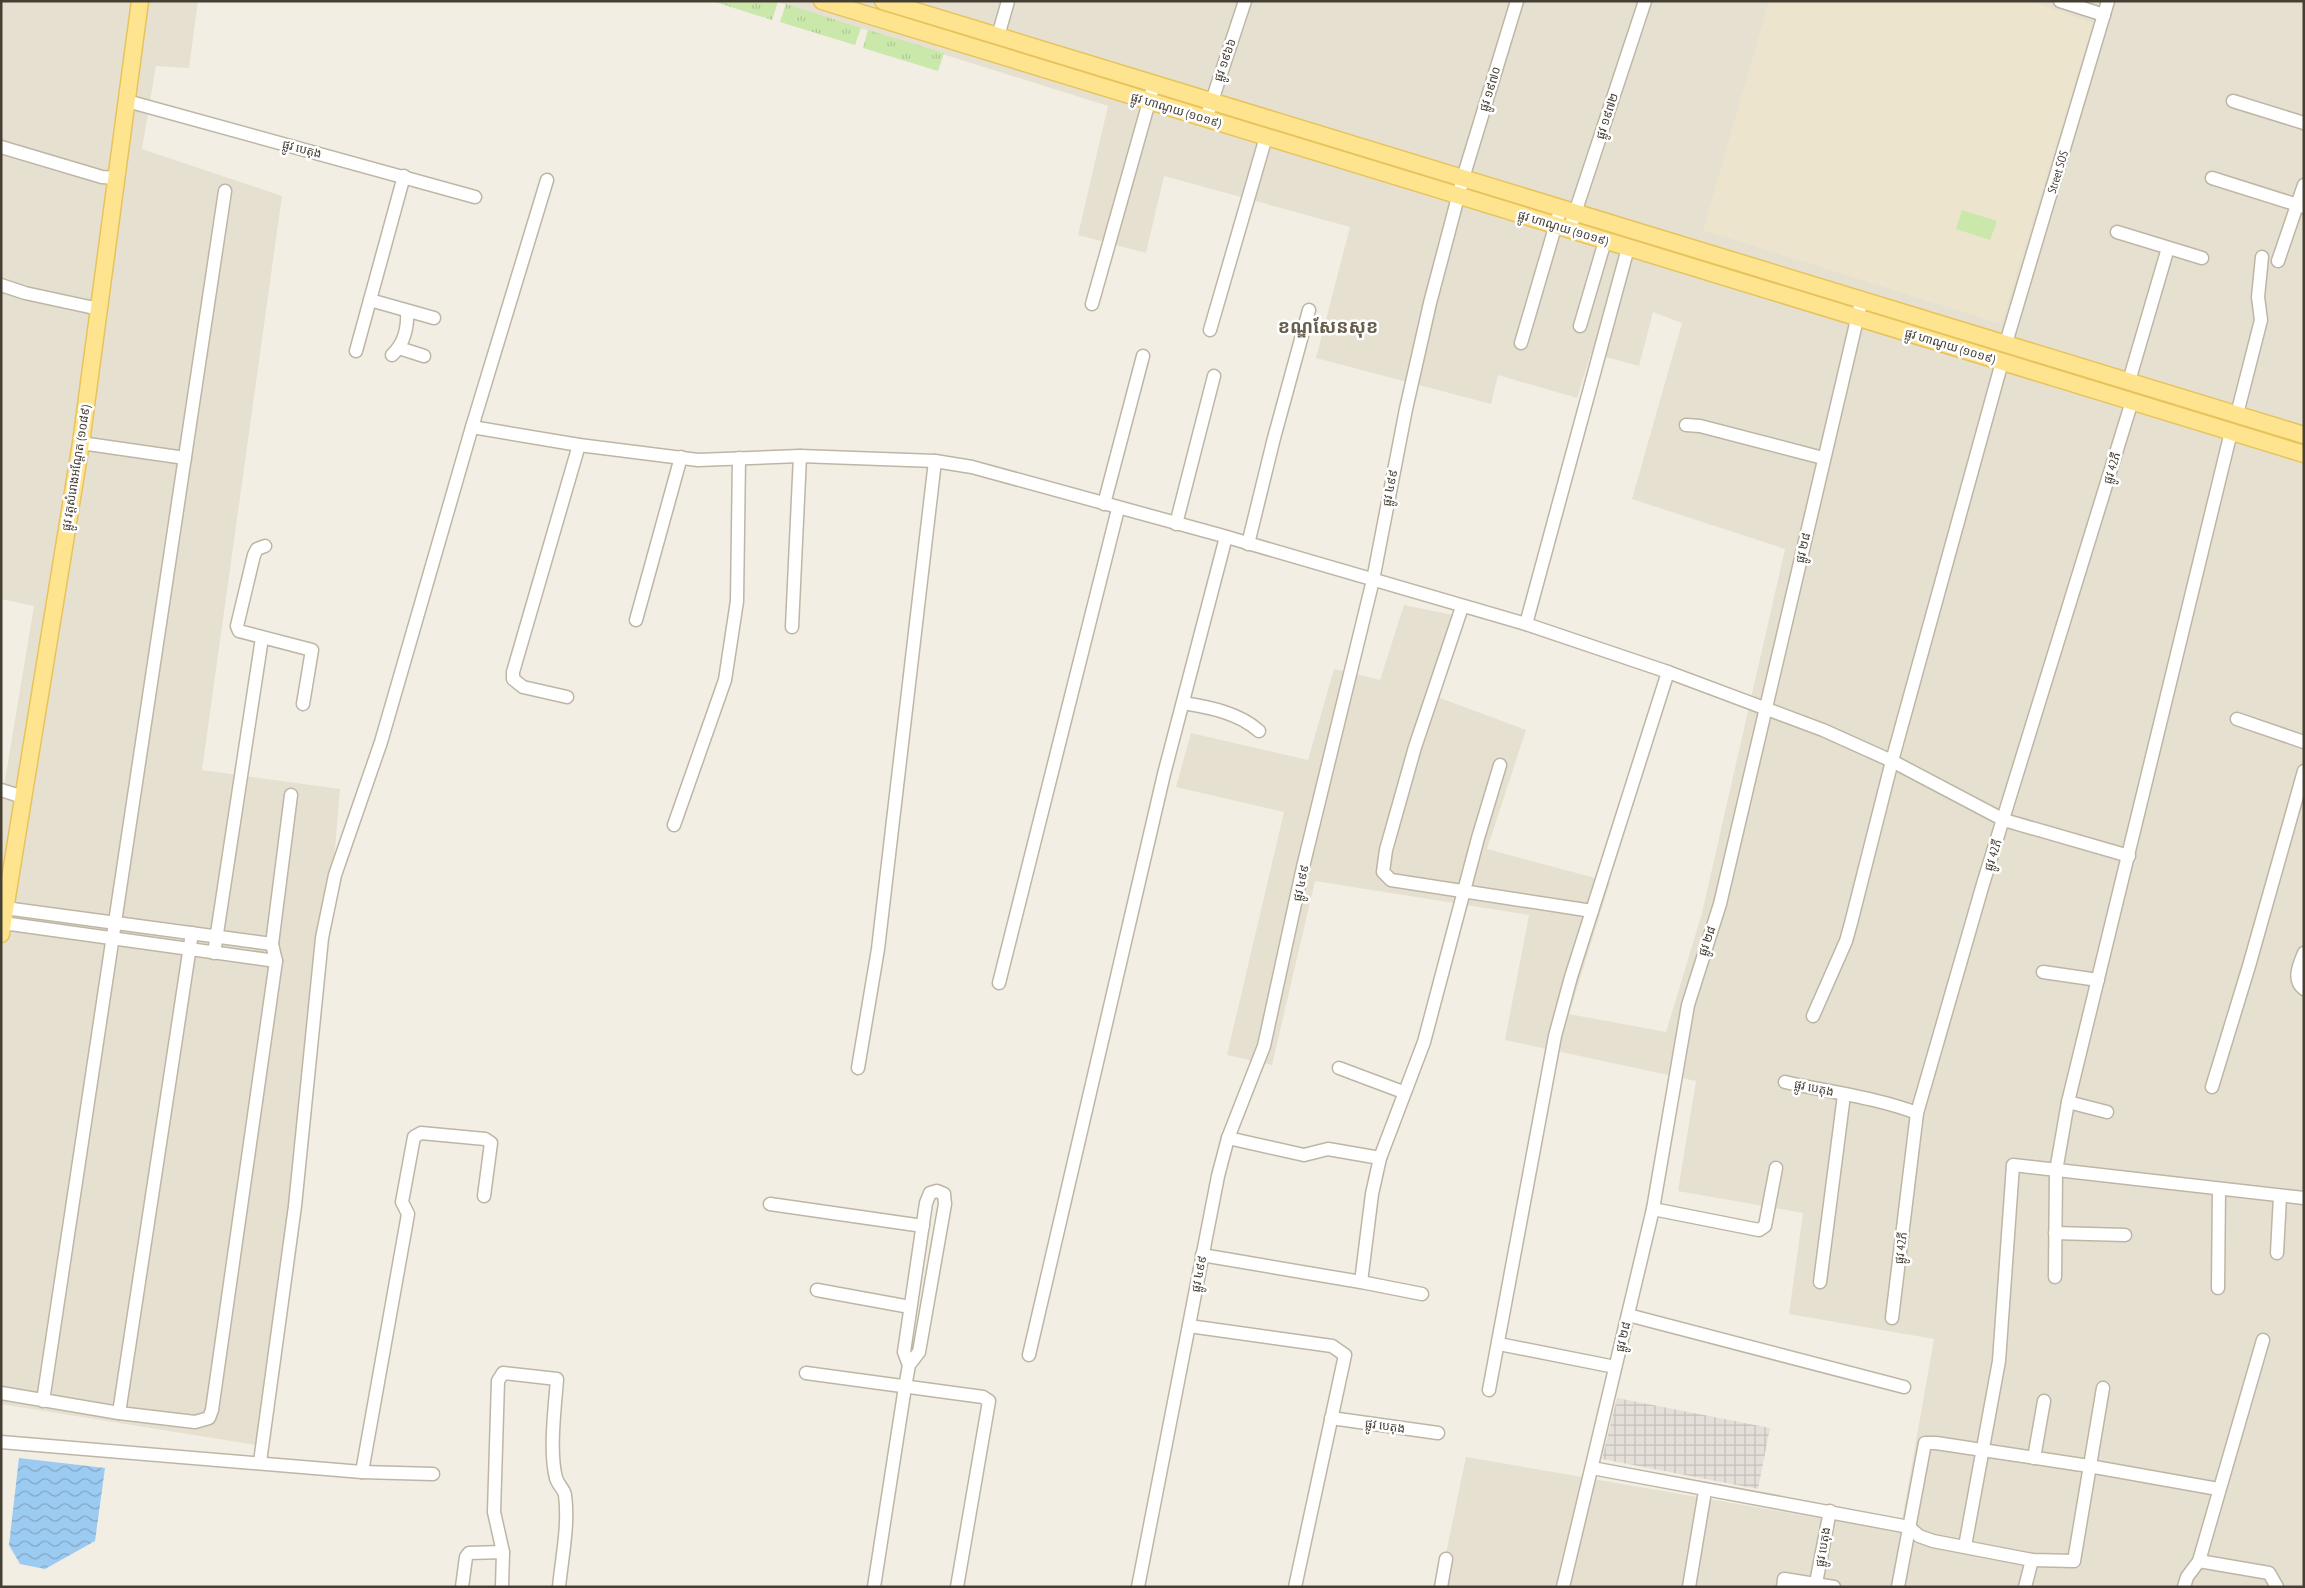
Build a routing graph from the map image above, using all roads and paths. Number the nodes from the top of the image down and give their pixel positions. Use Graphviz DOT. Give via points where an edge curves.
graph roads {
  1 [pos="140,1"];
  2 [pos="822,1"];
  3 [pos="883,1"];
  4 [pos="1008,1"];
  5 [pos="1245,1"];
  6 [pos="1517,1"];
  7 [pos="1645,1"];
  8 [pos="2060,1"];
  9 [pos="2108,1"];
  10 [pos="2104,15"];
  11 [pos="998,36"];
  12 [pos="1154,84"];
  13 [pos="127,101"];
  14 [pos="1149,101"];
  15 [pos="1211,102"];
  16 [pos="2233,102"];
  17 [pos="1206,119"];
  18 [pos="2304,123"];
  19 [pos="1266,137"];
  20 [pos="1,147"];
  21 [pos="404,176"];
  22 [pos="117,178"];
  23 [pos="1463,178"];
  24 [pos="2212,178"];
  25 [pos="547,180"];
  26 [pos="2304,185"];
  27 [pos="225,191"];
  28 [pos="1458,196"];
  29 [pos="476,197"];
  30 [pos="2300,206"];
  31 [pos="1568,209"];
  32 [pos="1562,228"];
  33 [pos="2117,232"];
  34 [pos="1605,241"];
  35 [pos="1628,248"];
  36 [pos="2168,248"];
  37 [pos="2262,257"];
  38 [pos="2202,258"];
  39 [pos="2278,260"];
  40 [pos="1,285"];
  41 [pos="1862,298"];
  42 [pos="370,300"];
  43 [pos="1092,304"];
  44 [pos="99,309"];
  45 [pos="1309,310"];
  46 [pos="407,311"];
  47 [pos="1856,316"];
  48 [pos="434,318"];
  49 [pos="1580,326"];
  50 [pos="1210,330"];
  51 [pos="1521,343"];
  52 [pos="2006,343"];
  53 [pos="356,351"];
  54 [pos="424,356"];
  55 [pos="1142,356"];
  56 [pos="2002,362"];
  57 [pos="1214,376"];
  58 [pos="2129,380"];
  59 [pos="2132,401"];
  60 [pos="2236,414"];
  61 [pos="1686,425"];
  62 [pos="472,427"];
  63 [pos="2231,432"];
  64 [pos="2304,435"];
  65 [pos="81,443"];
  66 [pos="579,444"];
  67 [pos="2304,454"];
  68 [pos="800,456"];
  69 [pos="681,457"];
  70 [pos="185,458"];
  71 [pos="739,458"];
  72 [pos="1823,458"];
  73 [pos="935,462"];
  74 [pos="1104,504"];
  75 [pos="1118,509"];
  76 [pos="1176,524"];
  77 [pos="1226,538"];
  78 [pos="1248,544"];
  79 [pos="266,546"];
  80 [pos="1373,580"];
  81 [pos="1462,607"];
  82 [pos="636,620"];
  83 [pos="1526,624"];
  84 [pos="792,627"];
  85 [pos="262,638"];
  86 [pos="1668,672"];
  87 [pos="567,698"];
  88 [pos="1183,703"];
  89 [pos="303,704"];
  90 [pos="1767,708"];
  91 [pos="2236,719"];
  92 [pos="1259,731"];
  93 [pos="2304,742"];
  94 [pos="1892,761"];
  95 [pos="1500,765"];
  96 [pos="2304,771"];
  97 [pos="1,790"];
  98 [pos="291,796"];
  99 [pos="22,797"];
  100 [pos="2004,820"];
  101 [pos="674,825"];
  102 [pos="2129,856"];
  103 [pos="1464,891"];
  104 [pos="1592,911"];
  105 [pos="3,921"];
  106 [pos="115,922"];
  107 [pos="192,933"];
  108 [pos="216,936"];
  109 [pos="113,938"];
  110 [pos="272,944"];
  111 [pos="190,950"];
  112 [pos="214,953"];
  113 [pos="2304,953"];
  114 [pos="276,961"];
  115 [pos="2043,972"];
  116 [pos="2098,980"];
  117 [pos="999,983"];
  118 [pos="2301,986"];
  119 [pos="1813,1016"];
  120 [pos="858,1068"];
  121 [pos="1339,1068"];
  122 [pos="1784,1082"];
  123 [pos="2212,1087"];
  124 [pos="1403,1092"];
  125 [pos="1844,1094"];
  126 [pos="2068,1102"];
  127 [pos="2107,1112"];
  128 [pos="1917,1113"];
  129 [pos="1228,1138"];
  130 [pos="1380,1158"];
  131 [pos="1776,1168"];
  132 [pos="2056,1171"];
  133 [pos="2219,1189"];
  134 [pos="484,1196"];
  135 [pos="2280,1196"];
  136 [pos="2304,1198"];
  137 [pos="770,1204"];
  138 [pos="1653,1209"];
  139 [pos="923,1226"];
  140 [pos="2055,1233"];
  141 [pos="2125,1235"];
  142 [pos="2277,1253"];
  143 [pos="1202,1255"];
  144 [pos="2055,1277"];
  145 [pos="1361,1282"];
  146 [pos="1820,1282"];
  147 [pos="2218,1288"];
  148 [pos="817,1290"];
  149 [pos="1422,1294"];
  150 [pos="910,1307"];
  151 [pos="1628,1315"];
  152 [pos="1892,1318"];
  153 [pos="1189,1326"];
  154 [pos="2263,1340"];
  155 [pos="1499,1344"];
  156 [pos="1029,1355"];
  157 [pos="910,1365"];
  158 [pos="1615,1367"];
  159 [pos="806,1373"];
  160 [pos="905,1387"];
  161 [pos="1904,1387"];
  162 [pos="2103,1388"];
  163 [pos="1489,1390"];
  164 [pos="1,1393"];
  165 [pos="43,1401"];
  166 [pos="2044,1401"];
  167 [pos="119,1413"];
  168 [pos="1331,1418"];
  169 [pos="1438,1433"];
  170 [pos="1,1442"];
  171 [pos="1981,1450"];
  172 [pos="2034,1458"];
  173 [pos="260,1462"];
  174 [pos="2088,1466"];
  175 [pos="1592,1468"];
  176 [pos="362,1472"];
  177 [pos="433,1474"];
  178 [pos="2218,1489"];
  179 [pos="1705,1491"];
  180 [pos="1830,1511"];
  181 [pos="1909,1527"];
  182 [pos="1965,1546"];
  183 [pos="504,1552"];
  184 [pos="1446,1559"];
  185 [pos="2032,1560"];
  186 [pos="2199,1561"];
  187 [pos="1816,1584"];
  188 [pos="462,1587"];
  189 [pos="502,1587"];
  190 [pos="559,1587"];
  191 [pos="874,1587"];
  192 [pos="957,1587"];
  193 [pos="1138,1587"];
  194 [pos="1295,1587"];
  195 [pos="1441,1587"];
  196 [pos="1564,1587"];
  197 [pos="1689,1587"];
  198 [pos="1783,1587"];
  199 [pos="1834,1587"];
  200 [pos="1898,1587"];
  201 [pos="2025,1587"];
  202 [pos="2184,1587"];
  203 [pos="2277,1587"];
  1 -- 13 [label="main road, ផ្លូវ វត្តសំរោងអណ្ដែត (១០៨៩)"];
  2 -- 14 [label="main road, ផ្លូវ ហាណូយ (១០១៩)"];
  3 -- 11 [label="main road, ផ្លូវ ហាណូយ (១០១៩)"];
  4 -- 11 [label="street"];
  5 -- 15 [label="street, ផ្លូវ ១៩៦៦"];
  6 -- 23 [label="street, ផ្លូវ ១៩៧០"];
  7 -- 31 [label="street, ផ្លូវ ១៩៧២"];
  8 -- 10 [label="street"];
  9 -- 10 [label="street, Street SOS"];
  10 -- 52 [label="street, Street SOS"];
  11 -- 12 [label="main road, ផ្លូវ ហាណូយ (១០១៩)"];
  12 -- 14 [label="street"];
  12 -- 15 [label="main road, ផ្លូវ ហាណូយ (១០១៩)"];
  13 -- 21 [label="street, ផ្លូវ បេតុង"];
  13 -- 22 [label="main road, ផ្លូវ វត្តសំរោងអណ្ដែត (១០៨៩)"];
  14 -- 17 [label="main road, ផ្លូវ ហាណូយ (១០១៩)"];
  14 -- 43 [label="street"];
  15 -- 17 [label="street, ផ្លូវ ១៩៦៦"];
  15 -- 23 [label="main road, ផ្លូវ ហាណូយ (១០១៩)"];
  16 -- 18 [label="street"];
  17 -- 19 [label="main road, ផ្លូវ ហាណូយ (១០១៩)"];
  19 -- 28 [label="main road, ផ្លូវ ហាណូយ (១០១៩)"];
  19 -- 50 [label="street"];
  20 -- 22 [label="street" via="102,177"];
  21 -- 29 [label="street, ផ្លូវ បេតុង"];
  21 -- 42 [label="street"];
  22 -- 44 [label="main road, ផ្លូវ វត្តសំរោងអណ្ដែត (១០៨៩)"];
  23 -- 28 [label="street, ផ្លូវ ៤៩៩"];
  23 -- 31 [label="main road, ផ្លូវ ហាណូយ (១០១៩)"];
  24 -- 30 [label="street"];
  25 -- 62 [label="street"];
  26 -- 30 [label="street"];
  27 -- 70 [label="street"];
  28 -- 32 [label="main road, ផ្លូវ ហាណូយ (១០១៩)"];
  28 -- 80 [label="street, ផ្លូវ ៤៩៩" via="1408,399"];
  30 -- 39 [label="street"];
  31 -- 32 [label="street, ផ្លូវ ១៩៧២"];
  31 -- 41 [label="main road, ផ្លូវ ហាណូយ (១០១៩)"];
  32 -- 34 [label="main road, ផ្លូវ ហាណូយ (១០១៩)"];
  32 -- 51 [label="street, ផ្លូវ ១៩៧២"];
  33 -- 36 [label="street"];
  34 -- 35 [label="main road, ផ្លូវ ហាណូយ (១០១៩)"];
  34 -- 49 [label="street"];
  35 -- 47 [label="main road, ផ្លូវ ហាណូយ (១០១៩)"];
  35 -- 83 [label="street"];
  36 -- 38 [label="street"];
  36 -- 58 [label="street"];
  37 -- 60 [label="street" via="2258,297 2261,320"];
  40 -- 44 [label="street"];
  41 -- 47 [label="street, ផ្លូវ ២៨"];
  41 -- 52 [label="main road, ផ្លូវ ហាណូយ (១០១៩)"];
  42 -- 46 [label="street"];
  42 -- 53 [label="street"];
  44 -- 65 [label="main road, ផ្លូវ វត្តសំរោងអណ្ដែត (១០៨៩)"];
  45 -- 78 [label="street"];
  46 -- 48 [label="street"];
  46 -- 54 [label="street" via="408,320 396,352"];
  47 -- 56 [label="main road, ផ្លូវ ហាណូយ (១០១៩)"];
  47 -- 72 [label="street, ផ្លូវ ២៨"];
  52 -- 58 [label="main road, ផ្លូវ ហាណូយ (១០១៩)"];
  55 -- 74 [label="street"];
  56 -- 59 [label="main road, ផ្លូវ ហាណូយ (១០១៩)"];
  56 -- 94 [label="street"];
  57 -- 76 [label="street"];
  58 -- 60 [label="main road, ផ្លូវ ហាណូយ (១០១៩)"];
  59 -- 63 [label="main road, ផ្លូវ ហាណូយ (១០១៩)"];
  59 -- 100 [label="street, ផ្លូវ 42ភី"];
  60 -- 64 [label="main road, ផ្លូវ ហាណូយ (១០១៩)"];
  61 -- 72 [label="street"];
  62 -- 66 [label="street"];
  62 -- 173 [label="street" via="381,742 335,875 322,938 295,1206"];
  63 -- 67 [label="main road, ផ្លូវ ហាណូយ (១០១៩)"];
  63 -- 102 [label="street"];
  65 -- 70 [label="street"];
  65 -- 99 [label="main road, ផ្លូវ វត្តសំរោងអណ្ដែត (១០៨៩)"];
  66 -- 69 [label="street"];
  66 -- 87 [label="street" via="513,672 513,679 523,687"];
  68 -- 71 [label="street"];
  68 -- 73 [label="street"];
  68 -- 84 [label="street"];
  69 -- 71 [label="street" via="698,460"];
  69 -- 82 [label="street"];
  70 -- 106 [label="street"];
  71 -- 101 [label="street" via="737,601 725,680"];
  72 -- 90 [label="street, ផ្លូវ ២៨"];
  73 -- 74 [label="street" via="972,467"];
  73 -- 120 [label="street" via="879,939"];
  74 -- 75 [label="street"];
  75 -- 76 [label="street"];
  75 -- 117 [label="street"];
  76 -- 77 [label="street"];
  77 -- 78 [label="street"];
  77 -- 88 [label="street"];
  78 -- 80 [label="street"];
  79 -- 85 [label="street" via="257,549 254,555 236,626 239,632"];
  80 -- 81 [label="street"];
  80 -- 129 [label="street, ផ្លូវ ៤៩៩" via="1264,1046"];
  81 -- 83 [label="street"];
  81 -- 103 [label="street" via="1415,747 1386,850 1383,872 1391,880"];
  83 -- 86 [label="street"];
  85 -- 89 [label="street" via="312,650"];
  85 -- 108 [label="street"];
  86 -- 90 [label="street"];
  86 -- 104 [label="street"];
  88 -- 92 [label="street" via="1239,718"];
  88 -- 156 [label="street"];
  90 -- 94 [label="street"];
  90 -- 138 [label="street, ផ្លូវ ២៨" via="1720,904 1688,1005"];
  91 -- 93 [label="street"];
  94 -- 100 [label="street"];
  94 -- 119 [label="street" via="1846,941"];
  95 -- 103 [label="street"];
  96 -- 123 [label="street"];
  97 -- 99 [label="street"];
  98 -- 110 [label="street"];
  99 -- 105 [label="main road, ផ្លូវ វត្តសំរោងអណ្ដែត (១០៨៩)"];
  100 -- 102 [label="street"];
  100 -- 128 [label="street, ផ្លូវ 42ភី"];
  102 -- 116 [label="street"];
  103 -- 104 [label="street"];
  103 -- 124 [label="street" via="1424,1042"];
  104 -- 155 [label="street" via="1555,1036"];
  105 -- 106 [label="street"];
  105 -- 109 [label="street"];
  106 -- 107 [label="street"];
  106 -- 109 [label="street"];
  107 -- 108 [label="street"];
  107 -- 111 [label="street"];
  108 -- 110 [label="street"];
  108 -- 112 [label="street"];
  109 -- 111 [label="street"];
  109 -- 165 [label="street"];
  110 -- 114 [label="street"];
  111 -- 112 [label="street"];
  111 -- 167 [label="street"];
  112 -- 114 [label="street"];
  113 -- 118 [label="street" via="2297,976"];
  114 -- 167 [label="street" via="212,1410 209,1418 195,1422"];
  115 -- 116 [label="street"];
  116 -- 126 [label="street"];
  121 -- 124 [label="street"];
  122 -- 125 [label="street, ផ្លូវ បេតុង"];
  124 -- 130 [label="street"];
  125 -- 128 [label="street, ផ្លូវ បេតុង" via="1868,1097"];
  125 -- 146 [label="street"];
  126 -- 127 [label="street"];
  126 -- 132 [label="street"];
  128 -- 152 [label="street, ផ្លូវ 42ភី"];
  129 -- 130 [label="street" via="1304,1155 1328,1149"];
  129 -- 143 [label="street, ផ្លូវ ៤៩៩"];
  130 -- 145 [label="street"];
  131 -- 138 [label="street" via="1765,1226 1759,1230"];
  132 -- 133 [label="street"];
  132 -- 140 [label="street"];
  132 -- 171 [label="street" via="2012,1165 1999,1361"];
  133 -- 135 [label="street"];
  133 -- 147 [label="street"];
  134 -- 176 [label="street" via="491,1143 485,1138 420,1133 414,1137 402,1202 408,1214"];
  135 -- 136 [label="street"];
  135 -- 142 [label="street"];
  137 -- 139 [label="street"];
  138 -- 151 [label="street, ផ្លូវ ២៨"];
  139 -- 150 [label="street"];
  139 -- 157 [label="street" via="930,1193 944,1194 945,1204 919,1352"];
  140 -- 141 [label="street"];
  140 -- 144 [label="street"];
  143 -- 145 [label="street"];
  143 -- 153 [label="street, ផ្លូវ ៤៩៩"];
  145 -- 149 [label="street"];
  148 -- 150 [label="street"];
  150 -- 157 [label="street" via="904,1352"];
  151 -- 158 [label="street, ផ្លូវ ២៨"];
  151 -- 161 [label="street"];
  153 -- 168 [label="street" via="1332,1346 1345,1355"];
  153 -- 193 [label="street, ផ្លូវ ៤៩៩"];
  154 -- 178 [label="street"];
  155 -- 158 [label="street"];
  155 -- 163 [label="street"];
  157 -- 160 [label="street"];
  158 -- 175 [label="street, ផ្លូវ ២៨"];
  159 -- 160 [label="street"];
  160 -- 191 [label="street"];
  160 -- 192 [label="street" via="983,1397 989,1401"];
  162 -- 174 [label="street"];
  164 -- 165 [label="street"];
  165 -- 167 [label="street"];
  166 -- 172 [label="street"];
  168 -- 169 [label="street, ផ្លូវ បេតុង"];
  168 -- 194 [label="street"];
  170 -- 173 [label="street"];
  171 -- 172 [label="street"];
  171 -- 181 [label="street" via="1924,1443"];
  171 -- 182 [label="street"];
  172 -- 174 [label="street"];
  173 -- 176 [label="street"];
  174 -- 178 [label="street"];
  174 -- 185 [label="street" via="2074,1561"];
  175 -- 179 [label="street"];
  175 -- 196 [label="street, ផ្លូវ ២៨"];
  176 -- 177 [label="street"];
  178 -- 186 [label="street"];
  179 -- 180 [label="street"];
  179 -- 197 [label="street"];
  180 -- 181 [label="street"];
  180 -- 187 [label="street, ផ្លូវ បេតុង"];
  181 -- 182 [label="street" via="1919,1536 1933,1541"];
  181 -- 200 [label="street"];
  182 -- 185 [label="street"];
  183 -- 188 [label="street" via="469,1553"];
  183 -- 189 [label="street"];
  183 -- 190 [label="street" via="494,1512 498,1381 504,1373 557,1379 555,1471 556,1480 565,1493"];
  184 -- 195 [label="street"];
  185 -- 201 [label="street"];
  186 -- 202 [label="street"];
  186 -- 203 [label="street" via="2269,1573"];
  187 -- 198 [label="street" via="1784,1579"];
  187 -- 199 [label="street"];
}
